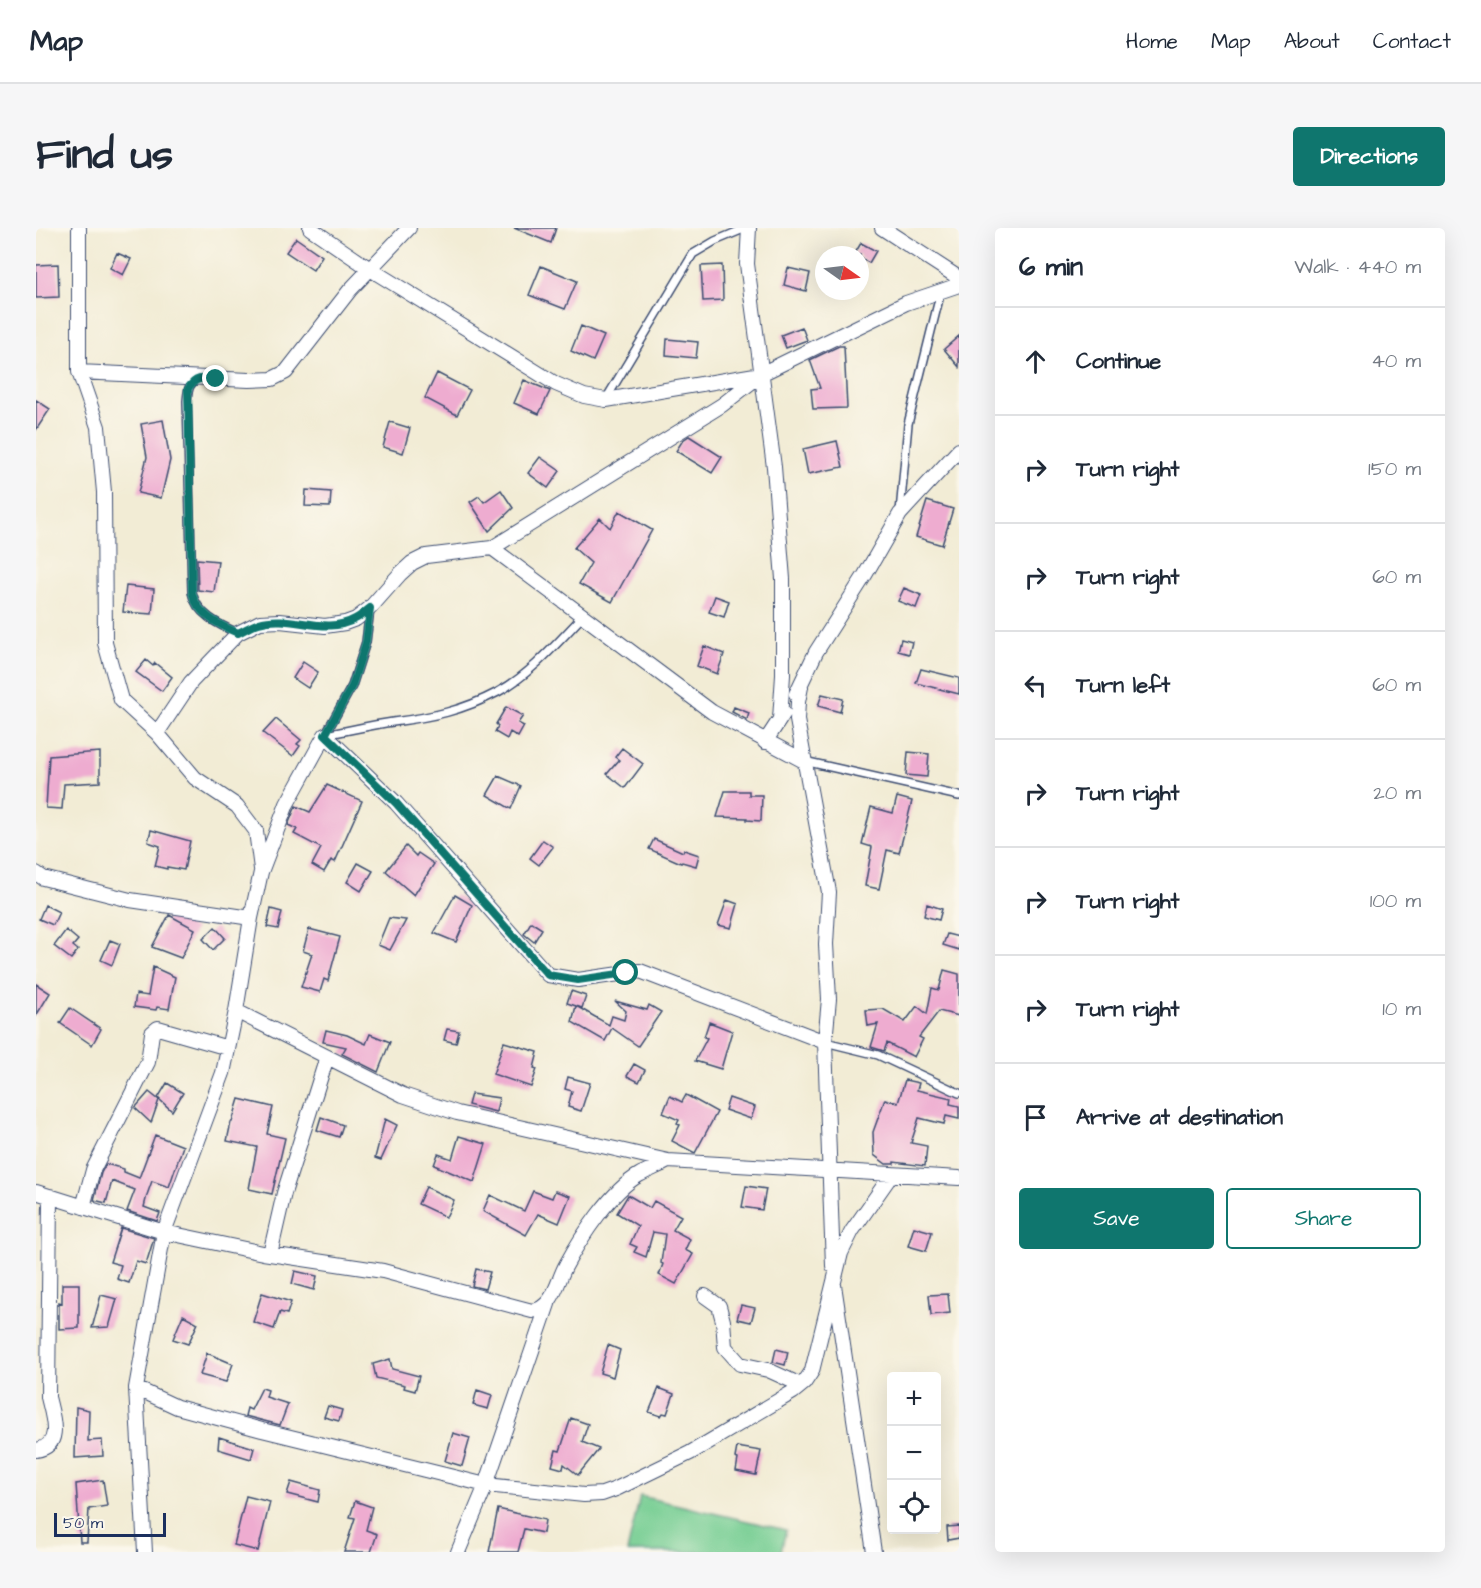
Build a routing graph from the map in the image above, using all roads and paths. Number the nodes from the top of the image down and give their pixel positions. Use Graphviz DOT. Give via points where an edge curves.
graph roads {
  1 [pos="79,228"];
  2 [pos="310,228"];
  3 [pos="409,228"];
  4 [pos="747,228"];
  5 [pos="882,228"];
  6 [pos="370,269"];
  7 [pos="959,278"];
  8 [pos="959,285"];
  9 [pos="941,291"];
  10 [pos="79,372"];
  11 [pos="763,373"];
  12 [pos="200,378"];
  13 [pos="606,400"];
  14 [pos="959,450"];
  15 [pos="900,514"];
  16 [pos="492,548"];
  17 [pos="370,608"];
  18 [pos="583,616"];
  19 [pos="238,633"];
  20 [pos="801,687"];
  21 [pos="780,719"];
  22 [pos="157,733"];
  23 [pos="325,735"];
  24 [pos="765,742"];
  25 [pos="804,761"];
  26 [pos="959,796"];
  27 [pos="261,872"];
  28 [pos="36,873"];
  29 [pos="251,918"];
  30 [pos="236,1011"];
  31 [pos="825,1042"];
  32 [pos="228,1048"];
  33 [pos="327,1057"];
  34 [pos="959,1093"];
  35 [pos="668,1161"];
  36 [pos="828,1170"];
  37 [pos="892,1174"];
  38 [pos="959,1178"];
  39 [pos="36,1192"];
  40 [pos="50,1196"];
  41 [pos="83,1207"];
  42 [pos="164,1232"];
  43 [pos="270,1254"];
  44 [pos="833,1278"];
  45 [pos="705,1296"];
  46 [pos="548,1304"];
  47 [pos="801,1385"];
  48 [pos="136,1388"];
  49 [pos="42,1395"];
  50 [pos="36,1450"];
  51 [pos="486,1485"];
  52 [pos="145,1552"];
  53 [pos="458,1552"];
  54 [pos="874,1552"];
  1 -- 10 [label="street"];
  2 -- 6 [label="street"];
  3 -- 6 [label="street"];
  4 -- 11 [label="street" via="747,264"];
  4 -- 13 [label="lane" via="693,254"];
  5 -- 7 [label="street"];
  6 -- 12 [label="street" via="286,372 272,379 249,381"];
  6 -- 13 [label="street" via="556,384"];
  8 -- 9 [label="street"];
  9 -- 11 [label="street" via="906,303"];
  9 -- 15 [label="lane" via="908,424"];
  10 -- 12 [label="street"];
  10 -- 22 [label="street" via="98,427 103,475 105,643 121,700"];
  11 -- 13 [label="street"];
  11 -- 16 [label="street" via="722,405"];
  11 -- 21 [label="street" via="783,579"];
  12 -- 19 [label="lane" via="188,389 187,401 192,592 208,618"];
  14 -- 15 [label="street"];
  15 -- 20 [label="street" via="816,652"];
  16 -- 17 [label="street" via="419,560 400,574"];
  16 -- 18 [label="street"];
  17 -- 19 [label="street" via="345,623 325,626 260,622"];
  17 -- 23 [label="lane" via="366,642 352,686"];
  18 -- 23 [label="lane" via="538,662 499,691 435,716"];
  18 -- 24 [label="street" via="712,712"];
  19 -- 22 [label="street" via="191,682"];
  20 -- 21 [label="street"];
  20 -- 25 [label="street" via="797,720"];
  21 -- 24 [label="street"];
  22 -- 27 [label="street" via="195,778 237,806 256,831"];
  23 -- 27 [label="street" via="286,804"];
  23 -- 31 [label="street" via="396,803 548,975 578,980 640,971"];
  24 -- 25 [label="street"];
  25 -- 26 [label="lane"];
  25 -- 31 [label="street" via="829,892"];
  27 -- 29 [label="street"];
  28 -- 29 [label="street" via="130,900"];
  29 -- 30 [label="street"];
  30 -- 32 [label="street"];
  30 -- 33 [label="street"];
  31 -- 34 [label="lane" via="878,1055"];
  31 -- 36 [label="street"];
  32 -- 41 [label="street" via="158,1028 152,1033 148,1062 93,1170"];
  32 -- 42 [label="street" via="223,1073"];
  33 -- 35 [label="street" via="403,1095 457,1113"];
  33 -- 43 [label="street" via="284,1193"];
  35 -- 36 [label="street"];
  35 -- 46 [label="street" via="638,1175 622,1188 584,1233"];
  36 -- 37 [label="street"];
  36 -- 44 [label="street"];
  37 -- 38 [label="street"];
  37 -- 44 [label="street" via="852,1231"];
  39 -- 40 [label="street"];
  40 -- 41 [label="street"];
  40 -- 49 [label="street"];
  41 -- 42 [label="street"];
  42 -- 43 [label="street"];
  42 -- 48 [label="street"];
  43 -- 46 [label="street" via="383,1271 532,1311"];
  44 -- 47 [label="street" via="812,1371"];
  44 -- 54 [label="street"];
  45 -- 47 [label="street" via="719,1306 725,1347 740,1364 768,1370"];
  46 -- 51 [label="street"];
  47 -- 51 [label="street" via="690,1453 602,1494"];
  48 -- 51 [label="street" via="177,1407"];
  48 -- 52 [label="street"];
  49 -- 50 [label="street" via="56,1429 47,1447"];
  51 -- 53 [label="street"];
}
